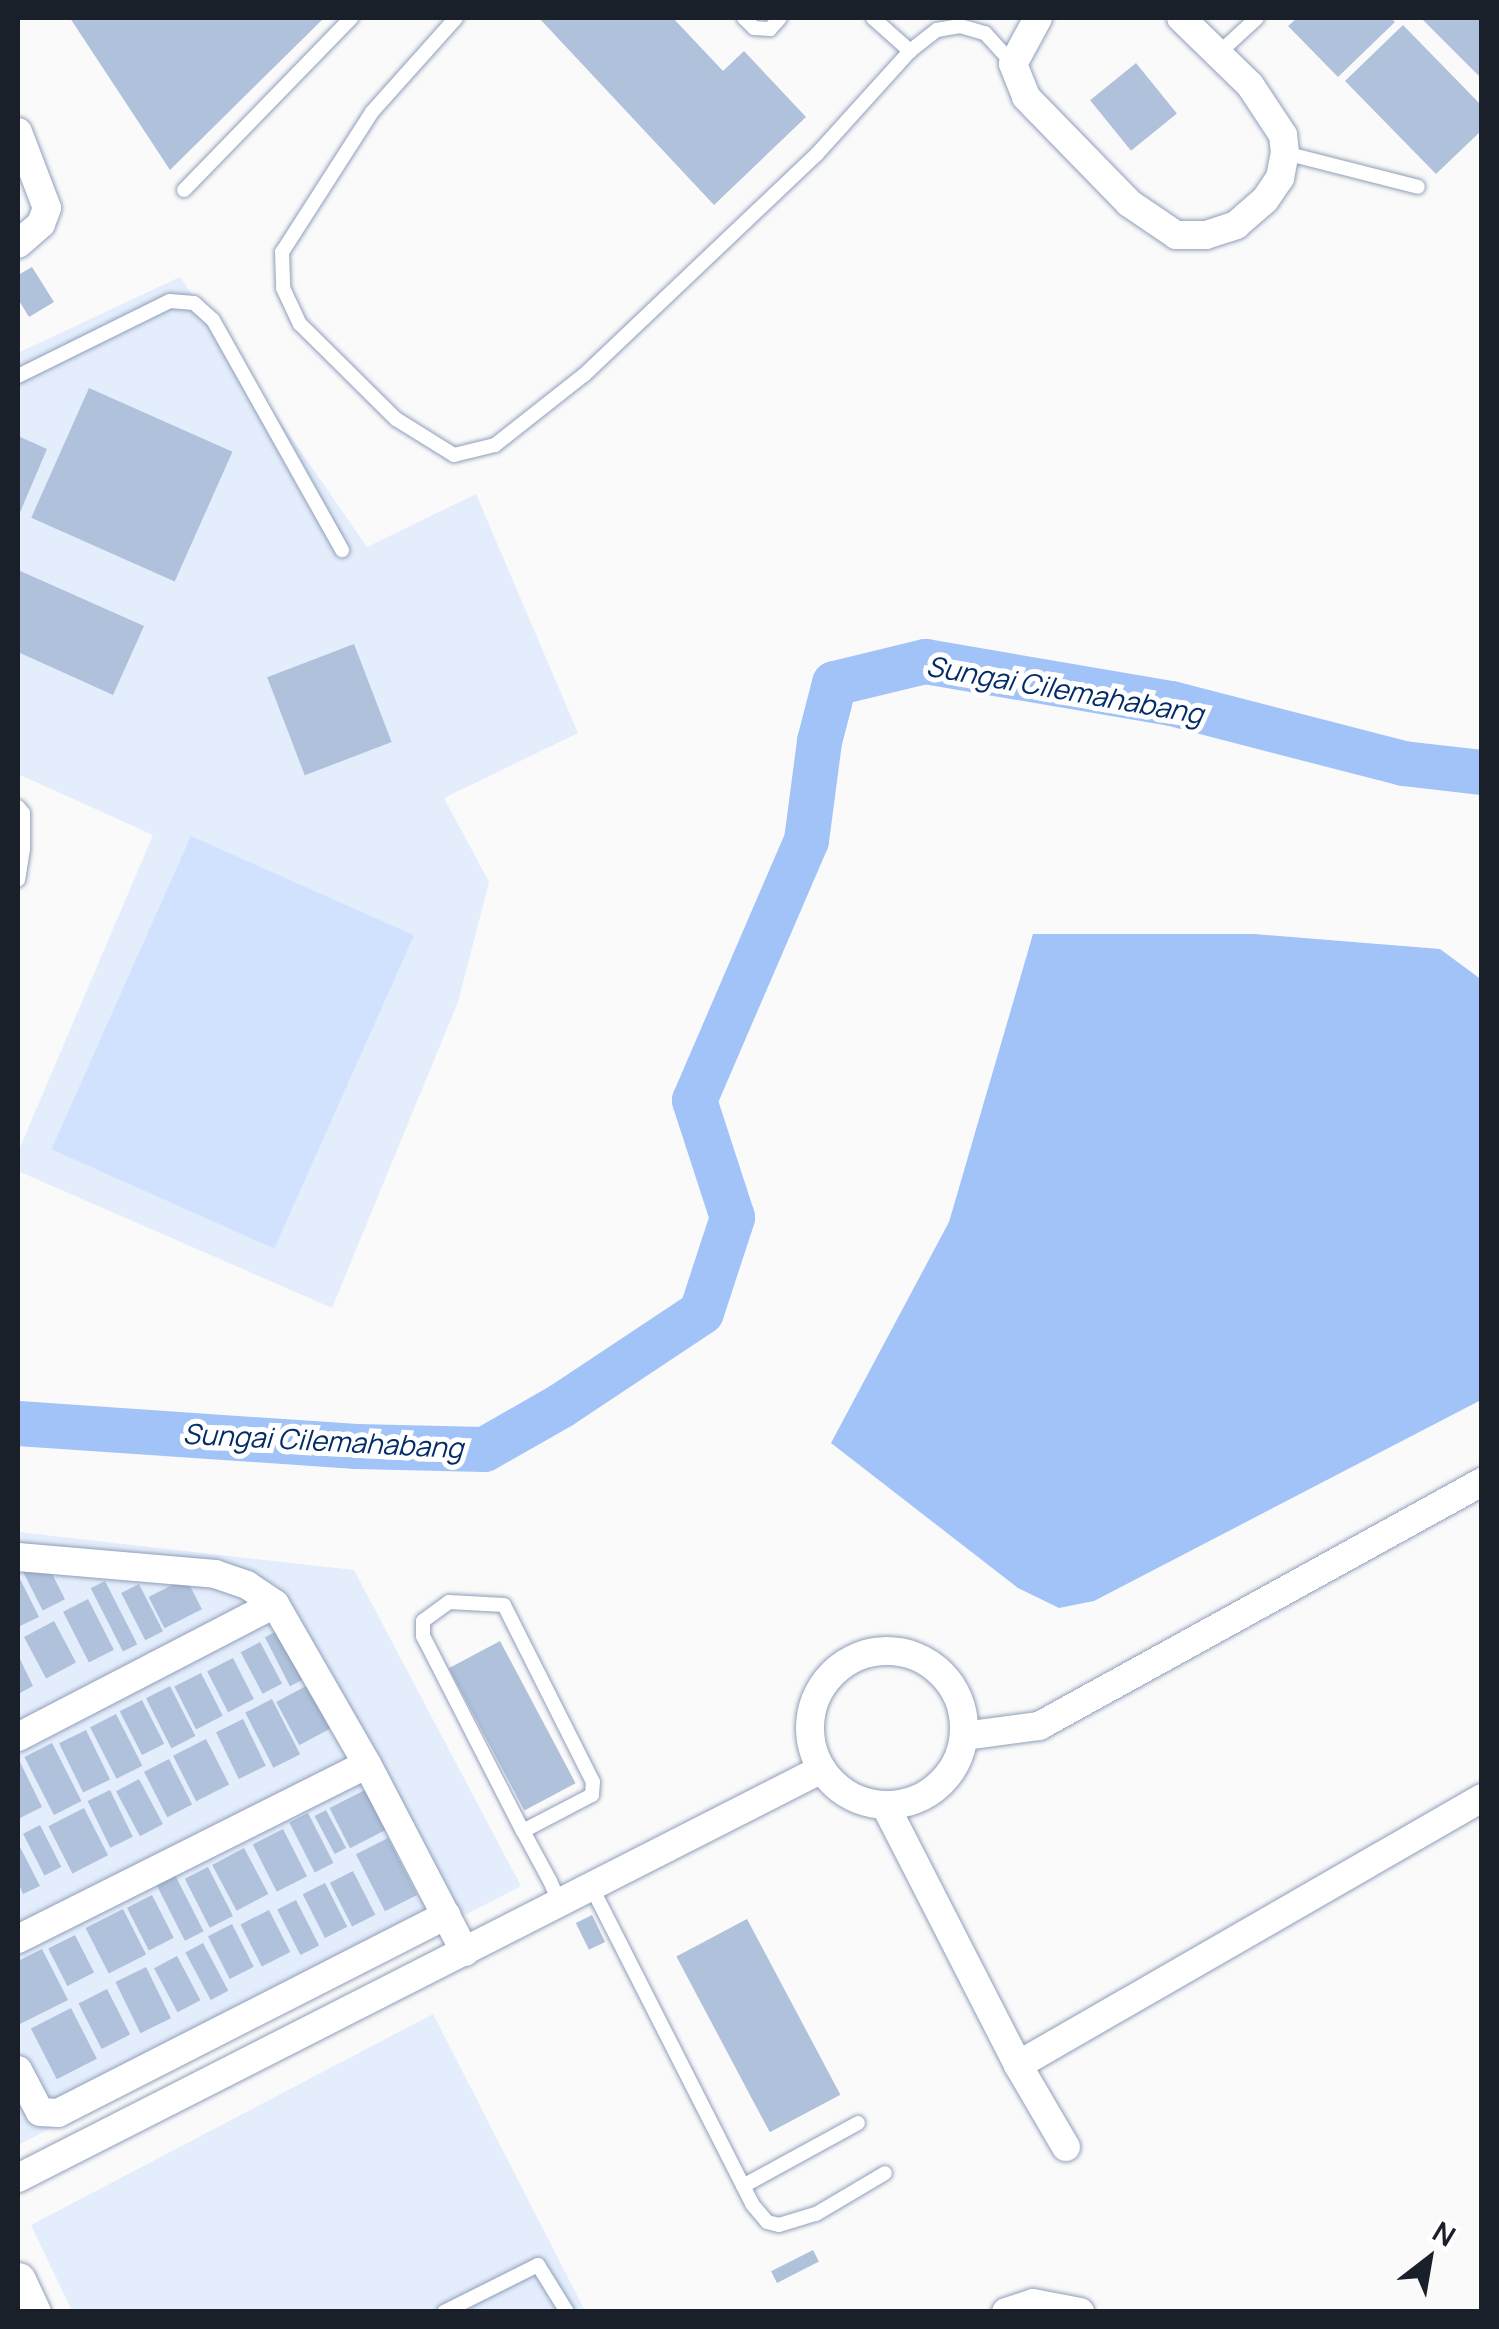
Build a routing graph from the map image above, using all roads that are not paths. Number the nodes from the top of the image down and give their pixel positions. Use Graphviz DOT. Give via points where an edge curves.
graph roads {
  1 [pos="351,18"];
  2 [pos="456,18"];
  3 [pos="744,18"];
  4 [pos="780,18"];
  5 [pos="873,18"];
  6 [pos="1038,18"];
  7 [pos="1181,18"];
  8 [pos="1256,18"];
  9 [pos="910,51"];
  10 [pos="1220,52"];
  11 [pos="1013,64"];
  12 [pos="18,132"];
  13 [pos="1284,153"];
  14 [pos="1418,188"];
  15 [pos="184,190"];
  16 [pos="18,244"];
  17 [pos="18,376"];
  18 [pos="342,550"];
  19 [pos="18,808"];
  20 [pos="18,880"];
  21 [pos="1482,1482"];
  22 [pos="18,1557"];
  23 [pos="275,1604"];
  24 [pos="964,1736"];
  25 [pos="18,1737"];
  26 [pos="367,1764"];
  27 [pos="822,1769"];
  28 [pos="1482,1798"];
  29 [pos="885,1804"];
  30 [pos="524,1831"];
  31 [pos="591,1886"];
  32 [pos="560,1903"];
  33 [pos="446,1915"];
  34 [pos="18,1939"];
  35 [pos="465,1952"];
  36 [pos="1018,2065"];
  37 [pos="18,2070"];
  38 [pos="858,2123"];
  39 [pos="1066,2147"];
  40 [pos="885,2173"];
  41 [pos="18,2178"];
  42 [pos="743,2186"];
  43 [pos="18,2280"];
  44 [pos="1078,2311"];
  45 [pos="33,2312"];
  46 [pos="444,2312"];
  47 [pos="567,2312"];
  48 [pos="1006,2312"];
  1 -- 15 [label="lane"];
  2 -- 9 [label="lane" via="372,112 282,252 283,288 300,324 396,419 454,455 495,446 584,376 816,155"];
  3 -- 4 [label="lane" via="754,28 770,29"];
  5 -- 9 [label="lane"];
  6 -- 11 [label="street"];
  7 -- 10 [label="street"];
  8 -- 10 [label="lane"];
  9 -- 11 [label="lane" via="937,30 960,26 985,33"];
  10 -- 13 [label="street" via="1272,116"];
  11 -- 13 [label="street" via="1026,97 1059,135 1128,203 1176,235 1236,226 1280,178"];
  12 -- 16 [label="street" via="47,208"];
  13 -- 14 [label="lane"];
  17 -- 18 [label="lane" via="170,301 194,302 213,320"];
  19 -- 20 [label="lane"];
  21 -- 24 [label="street" via="1038,1726"];
  22 -- 23 [label="street" via="215,1574"];
  23 -- 25 [label="street"];
  23 -- 26 [label="street"];
  24 -- 27 [label="street" via="951,1685 909,1654 882,1650 834,1671 818,1692 810,1718"];
  24 -- 29 [label="street" via="946,1778 918,1797"];
  26 -- 33 [label="street"];
  26 -- 34 [label="street"];
  27 -- 29 [label="street" via="849,1795"];
  27 -- 31 [label="street"];
  28 -- 36 [label="street"];
  29 -- 36 [label="street"];
  30 -- 30 [label="lane" via="423,1636 423,1621 449,1602 504,1605 594,1782 592,1796"];
  30 -- 32 [label="lane"];
  31 -- 32 [label="street"];
  31 -- 42 [label="lane"];
  32 -- 35 [label="street"];
  33 -- 35 [label="street"];
  33 -- 37 [label="street" via="58,2113 40,2112"];
  35 -- 41 [label="street"];
  36 -- 39 [label="street"];
  38 -- 42 [label="lane"];
  40 -- 42 [label="lane" via="816,2214 780,2225 767,2222"];
  43 -- 45 [label="street"];
  44 -- 48 [label="street" via="1033,2303"];
  46 -- 47 [label="lane" via="538,2265"];
}
